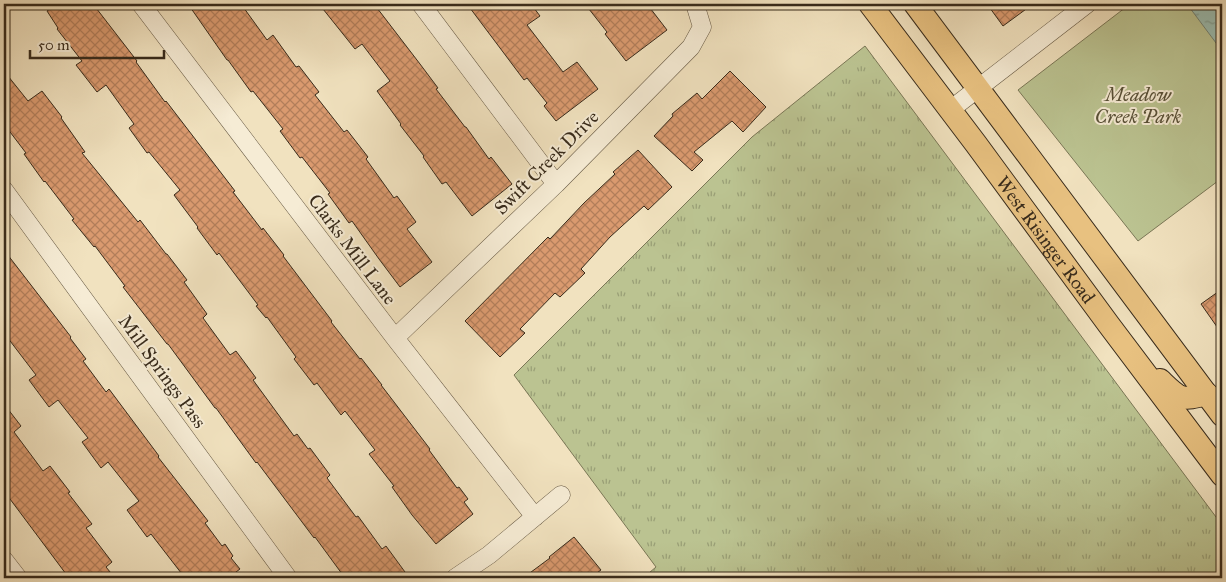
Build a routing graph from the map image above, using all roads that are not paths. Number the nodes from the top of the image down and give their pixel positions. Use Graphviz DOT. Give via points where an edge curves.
graph roads {
  1 [pos="141,4"];
  2 [pos="422,4"];
  3 [pos="695,4"];
  4 [pos="870,4"];
  5 [pos="915,4"];
  6 [pos="1087,4"];
  7 [pos="978,88"];
  8 [pos="950,110"];
  9 [pos="556,184"];
  10 [pos="4,190"];
  11 [pos="1076,279"];
  12 [pos="395,338"];
  13 [pos="1207,394"];
  14 [pos="1222,415"];
  15 [pos="1222,475"];
  16 [pos="561,495"];
  17 [pos="535,517"];
  18 [pos="4,560"];
  19 [pos="18,578"];
  20 [pos="288,578"];
  21 [pos="455,578"];
  1 -- 12 [label="street, Clarks Mill Lane"];
  2 -- 9 [label="street"];
  3 -- 9 [label="street, Swift Creek Drive" via="702,27 691,47"];
  4 -- 8 [label="main road, West Risinger Road"];
  5 -- 7 [label="main road, West Risinger Road"];
  6 -- 7 [label="street"];
  7 -- 8 [label="street"];
  7 -- 13 [label="main road, West Risinger Road"];
  8 -- 11 [label="main road, West Risinger Road"];
  9 -- 12 [label="street, Swift Creek Drive"];
  10 -- 20 [label="street, Mill Springs Pass"];
  11 -- 13 [label="main road" via="1096,293 1157,377 1176,395 1189,399"];
  11 -- 15 [label="main road, West Risinger Road"];
  12 -- 17 [label="street, Clarks Mill Lane"];
  13 -- 14 [label="main road, West Risinger Road"];
  16 -- 17 [label="street"];
  17 -- 21 [label="street"];
  18 -- 19 [label="street"];
}
